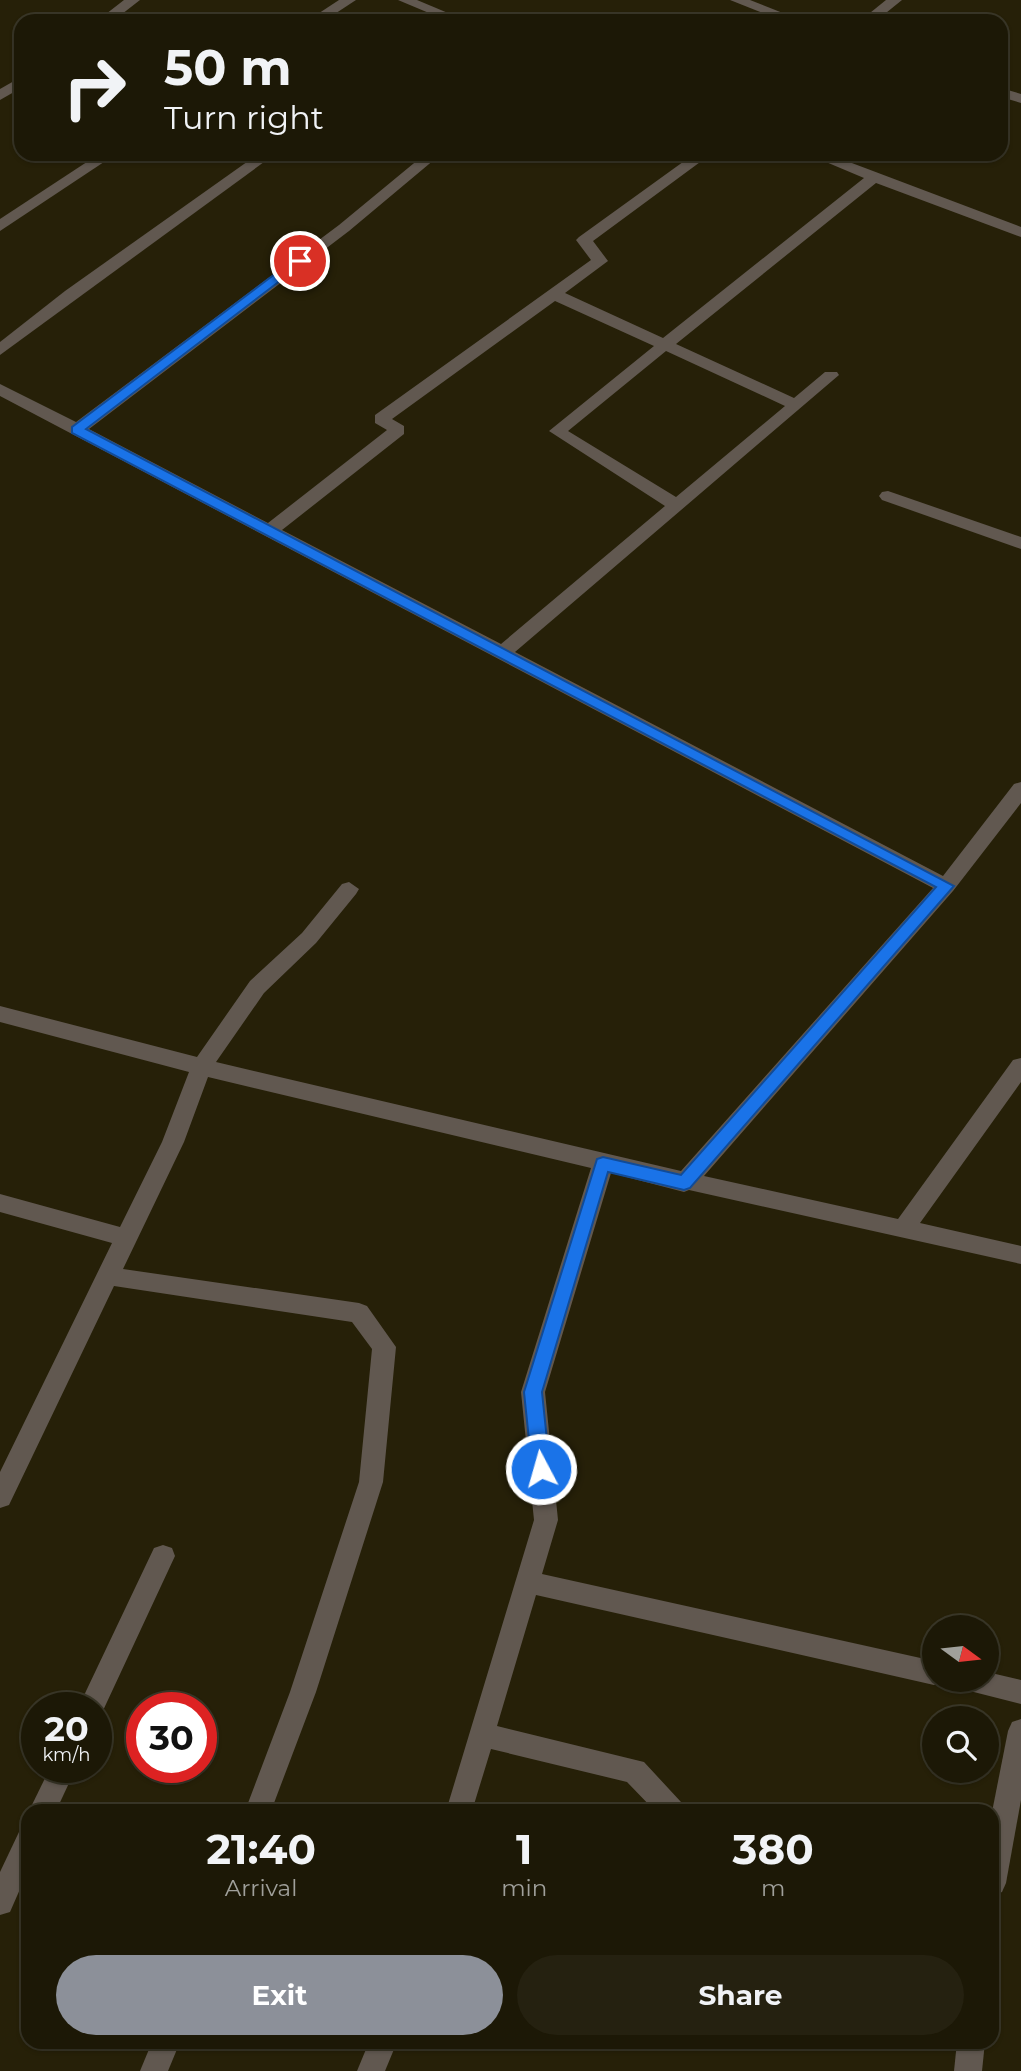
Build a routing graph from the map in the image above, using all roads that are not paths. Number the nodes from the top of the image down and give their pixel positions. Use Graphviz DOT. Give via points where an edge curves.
graph roads {
  1 [pos="133,0"];
  2 [pos="349,0"];
  3 [pos="405,0"];
  4 [pos="737,0"];
  5 [pos="895,0"];
  6 [pos="114,14"];
  7 [pos="326,14"];
  8 [pos="442,14"];
  9 [pos="776,14"];
  10 [pos="876,14"];
  11 [pos="98,161"];
  12 [pos="258,161"];
  13 [pos="425,161"];
  14 [pos="694,161"];
  15 [pos="832,161"];
  16 [pos="874,177"];
  17 [pos="0,226"];
  18 [pos="1021,232"];
  19 [pos="554,294"];
  20 [pos="665,345"];
  21 [pos="0,350"];
  22 [pos="831,375"];
  23 [pos="0,389"];
  24 [pos="797,405"];
  25 [pos="77,430"];
  26 [pos="888,496"];
  27 [pos="678,506"];
  28 [pos="268,532"];
  29 [pos="1021,543"];
  30 [pos="502,653"];
  31 [pos="1021,789"];
  32 [pos="946,886"];
  33 [pos="349,889"];
  34 [pos="0,1014"];
  35 [pos="1021,1066"];
  36 [pos="201,1068"];
  37 [pos="603,1164"];
  38 [pos="684,1183"];
  39 [pos="0,1203"];
  40 [pos="903,1229"];
  41 [pos="126,1238"];
  42 [pos="1021,1255"];
  43 [pos="107,1276"];
  44 [pos="0,1497"];
  45 [pos="163,1556"];
  46 [pos="527,1582"];
  47 [pos="922,1670"];
  48 [pos="999,1687"];
  49 [pos="99,1692"];
  50 [pos="1021,1692"];
  51 [pos="1021,1731"];
  52 [pos="480,1734"];
  53 [pos="56,1783"];
  54 [pos="45,1804"];
  55 [pos="261,1804"];
  56 [pos="461,1804"];
  57 [pos="666,1804"];
  58 [pos="999,1846"];
  59 [pos="21,1856"];
  60 [pos="0,1902"];
  61 [pos="163,2049"];
  62 [pos="380,2049"];
  63 [pos="970,2049"];
  64 [pos="154,2071"];
  65 [pos="372,2071"];
  66 [pos="968,2071"];
  1 -- 6 [label="street"];
  2 -- 7 [label="street"];
  3 -- 8 [label="street"];
  4 -- 9 [label="street"];
  5 -- 10 [label="street"];
  11 -- 17 [label="street"];
  12 -- 21 [label="street"];
  13 -- 25 [label="street"];
  14 -- 19 [label="street" via="584,240 600,261"];
  15 -- 16 [label="street"];
  16 -- 18 [label="street"];
  16 -- 20 [label="street"];
  19 -- 20 [label="street"];
  19 -- 28 [label="street" via="381,419 398,430"];
  20 -- 24 [label="street"];
  20 -- 27 [label="street" via="557,431"];
  22 -- 24 [label="street"];
  23 -- 25 [label="street"];
  24 -- 27 [label="street"];
  25 -- 28 [label="street"];
  26 -- 29 [label="street"];
  27 -- 30 [label="street"];
  28 -- 30 [label="street"];
  30 -- 32 [label="street"];
  31 -- 32 [label="street"];
  32 -- 38 [label="street"];
  33 -- 36 [label="street" via="309,938 257,987"];
  34 -- 36 [label="street"];
  35 -- 40 [label="street"];
  36 -- 37 [label="street"];
  36 -- 41 [label="street" via="173,1142"];
  37 -- 38 [label="street"];
  37 -- 46 [label="street" via="533,1392 546,1520"];
  38 -- 40 [label="street"];
  39 -- 41 [label="street"];
  40 -- 42 [label="street"];
  41 -- 43 [label="street"];
  43 -- 44 [label="street"];
  43 -- 55 [label="street" via="359,1313 384,1347 371,1482 303,1692"];
  45 -- 49 [label="street"];
  46 -- 47 [label="street"];
  46 -- 52 [label="street"];
  48 -- 50 [label="street"];
  51 -- 58 [label="street"];
  52 -- 56 [label="street"];
  52 -- 57 [label="street" via="635,1771"];
  53 -- 54 [label="street"];
  59 -- 60 [label="street"];
  61 -- 64 [label="street"];
  62 -- 65 [label="street"];
  63 -- 66 [label="street"];
}
